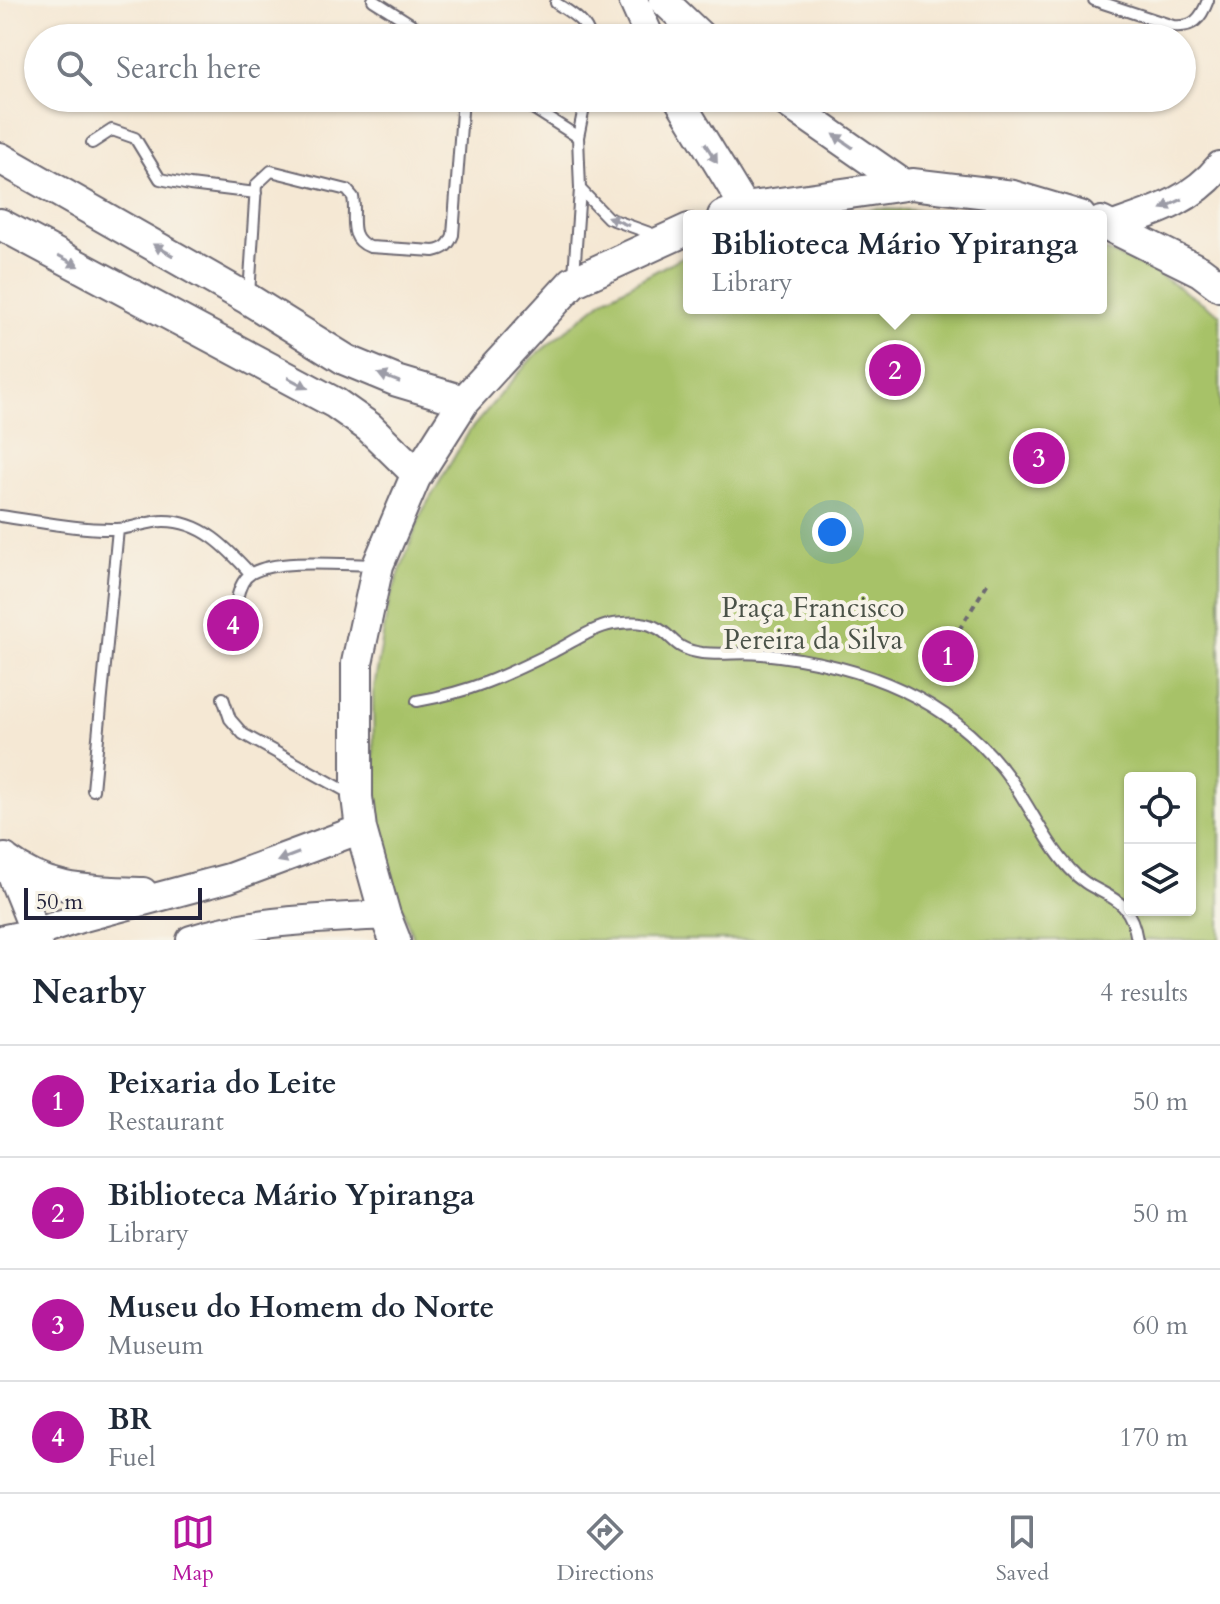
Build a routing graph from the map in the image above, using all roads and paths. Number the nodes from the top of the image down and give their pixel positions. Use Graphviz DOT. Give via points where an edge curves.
graph roads {
  1 [pos="373,0"];
  2 [pos="633,0"];
  3 [pos="663,0"];
  4 [pos="1094,0"];
  5 [pos="1208,0"];
  6 [pos="556,3"];
  7 [pos="411,24"];
  8 [pos="583,24"];
  9 [pos="644,24"];
  10 [pos="688,24"];
  11 [pos="1167,24"];
  12 [pos="1192,24"];
  13 [pos="462,112"];
  14 [pos="539,112"];
  15 [pos="583,112"];
  16 [pos="685,112"];
  17 [pos="800,112"];
  18 [pos="578,137"];
  19 [pos="92,143"];
  20 [pos="0,158"];
  21 [pos="1220,166"];
  22 [pos="905,185"];
  23 [pos="580,189"];
  24 [pos="256,193"];
  25 [pos="733,210"];
  26 [pos="747,210"];
  27 [pos="1060,210"];
  28 [pos="0,224"];
  29 [pos="1107,224"];
  30 [pos="677,234"];
  31 [pos="573,282"];
  32 [pos="1220,286"];
  33 [pos="248,299"];
  34 [pos="464,401"];
  35 [pos="417,474"];
  36 [pos="0,516"];
  37 [pos="118,529"];
  38 [pos="378,565"];
  39 [pos="250,573"];
  40 [pos="989,581"];
  41 [pos="237,599"];
  42 [pos="959,630"];
  43 [pos="223,698"];
  44 [pos="417,701"];
  45 [pos="93,790"];
  46 [pos="357,797"];
  47 [pos="361,829"];
  48 [pos="3,853"];
  49 [pos="176,893"];
  50 [pos="390,928"];
  51 [pos="3,935"];
  52 [pos="36,936"];
  53 [pos="191,940"];
  54 [pos="1137,940"];
  1 -- 7 [label="lane"];
  2 -- 9 [label="main road"];
  3 -- 10 [label="main road"];
  4 -- 11 [label="lane"];
  5 -- 12 [label="lane"];
  6 -- 8 [label="lane"];
  13 -- 24 [label="lane" via="453,235 443,249 361,244 353,228 353,197 339,187 271,171 256,185"];
  14 -- 18 [label="lane"];
  15 -- 18 [label="lane"];
  16 -- 25 [label="main road, one-way"];
  22 -- 17 [label="main road, one-way"];
  18 -- 23 [label="lane"];
  19 -- 24 [label="lane" via="112,130 135,138 160,179"];
  33 -- 20 [label="main road, one-way"];
  21 -- 29 [label="main road, one-way" via="1185,198"];
  22 -- 26 [label="main road"];
  22 -- 27 [label="main road" via="1013,196"];
  30 -- 23 [label="lane, one-way" via="608,218"];
  23 -- 31 [label="lane"];
  24 -- 33 [label="lane"];
  28 -- 35 [label="main road, one-way" via="335,403 369,427"];
  29 -- 32 [label="main road"];
  30 -- 31 [label="main road"];
  31 -- 34 [label="main road"];
  34 -- 33 [label="main road, one-way" via="346,360"];
  34 -- 35 [label="main road"];
  35 -- 38 [label="main road"];
  36 -- 37 [label="lane"];
  37 -- 39 [label="lane" via="165,521 196,527 223,543"];
  37 -- 45 [label="lane"];
  38 -- 39 [label="lane" via="276,565"];
  38 -- 46 [label="main road" via="357,663"];
  39 -- 41 [label="lane"];
  40 -- 42 [label="path"];
  43 -- 46 [label="lane" via="230,719 243,734"];
  44 -- 54 [label="lane" via="491,683 611,624 639,622 657,627 683,649 825,663 879,680 934,706 980,742 1070,869 1133,918"];
  46 -- 47 [label="main road"];
  47 -- 49 [label="main road, one-way"];
  47 -- 50 [label="main road"];
  48 -- 49 [label="main road" via="25,874 84,890"];
  48 -- 52 [label="main road"];
  49 -- 52 [label="main road" via="80,918"];
  50 -- 53 [label="main road" via="287,921"];
  51 -- 52 [label="main road"];
}
